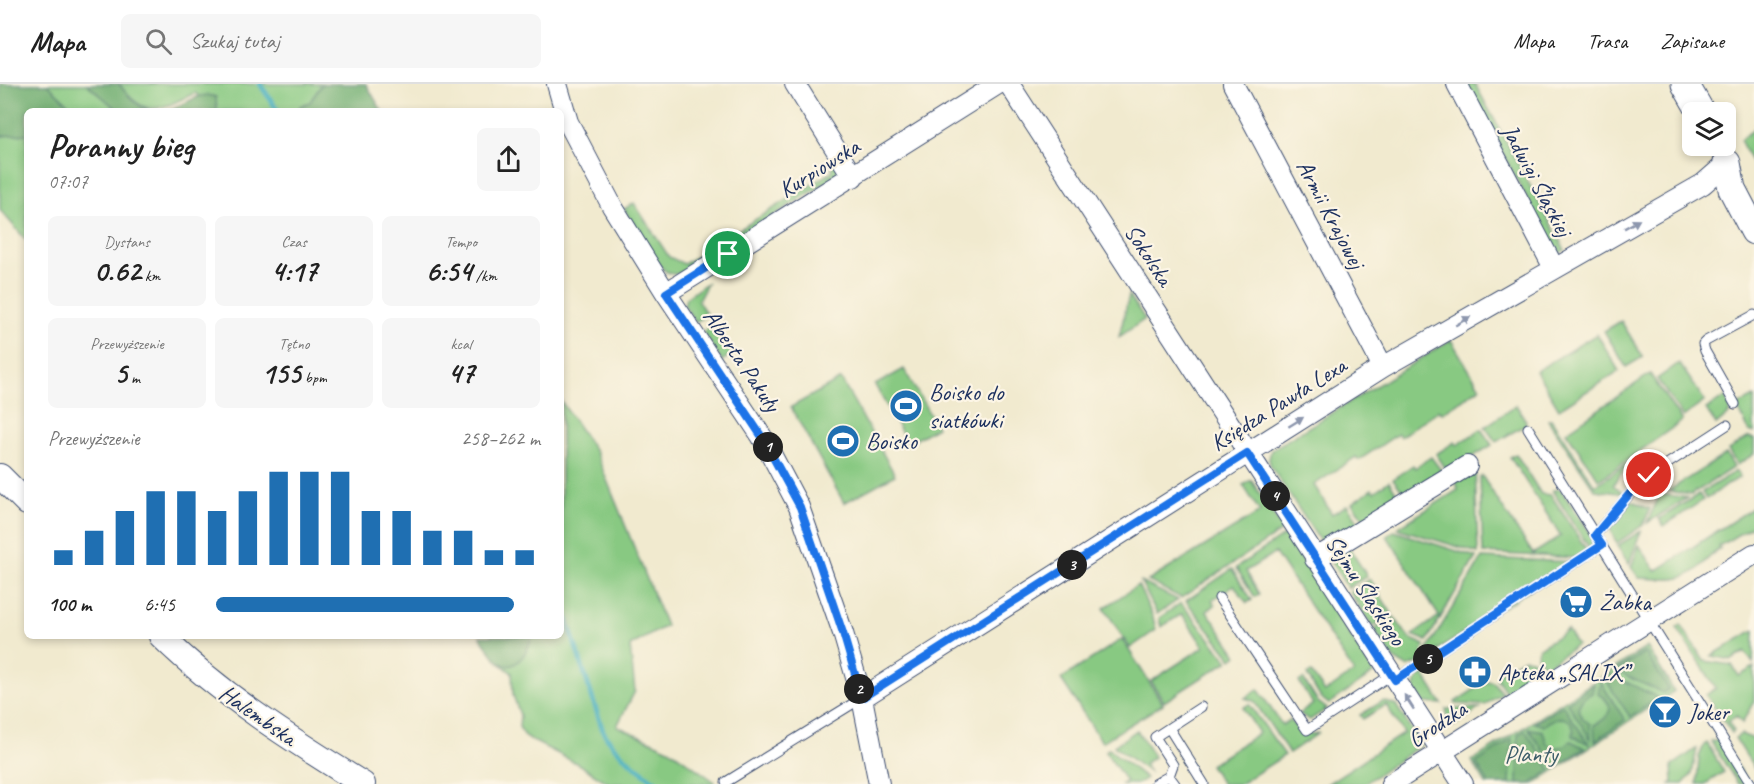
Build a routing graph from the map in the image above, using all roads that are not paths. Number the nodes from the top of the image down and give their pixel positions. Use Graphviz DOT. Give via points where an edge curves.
graph roads {
  1 [pos="557,84"];
  2 [pos="795,84"];
  3 [pos="998,84"];
  4 [pos="1009,84"];
  5 [pos="1233,84"];
  6 [pos="1685,84"];
  7 [pos="1461,85"];
  8 [pos="1695,102"];
  9 [pos="564,108"];
  10 [pos="564,108"];
  11 [pos="1722,156"];
  12 [pos="1724,156"];
  13 [pos="1725,156"];
  14 [pos="853,177"];
  15 [pos="1754,198"];
  16 [pos="1754,231"];
  17 [pos="1554,268"];
  18 [pos="666,293"];
  19 [pos="1754,315"];
  20 [pos="1383,367"];
  21 [pos="1735,404"];
  22 [pos="1727,425"];
  23 [pos="1528,429"];
  24 [pos="1247,453"];
  25 [pos="1467,466"];
  26 [pos="0,476"];
  27 [pos="24,500"];
  28 [pos="1595,535"];
  29 [pos="1602,545"];
  30 [pos="1754,554"];
  31 [pos="1316,559"];
  32 [pos="1220,598"];
  33 [pos="1648,620"];
  34 [pos="164,639"];
  35 [pos="1393,677"];
  36 [pos="862,698"];
  37 [pos="1201,707"];
  38 [pos="1169,728"];
  39 [pos="1441,751"];
  40 [pos="1409,778"];
  41 [pos="1172,780"];
  42 [pos="726,782"];
  43 [pos="363,784"];
  44 [pos="879,784"];
  45 [pos="1155,784"];
  46 [pos="1204,784"];
  47 [pos="1391,784"];
  48 [pos="1463,784"];
  49 [pos="1751,784"];
  1 -- 10 [label="street, Alberta Pakuły"];
  2 -- 14 [label="street"];
  3 -- 14 [label="street, Kurpiowska"];
  4 -- 24 [label="street, Sokolska"];
  5 -- 20 [label="street, Armii Krajowej"];
  6 -- 8 [label="main road"];
  7 -- 17 [label="street, Jadwigi Śląskiej"];
  9 -- 18 [label="street, Alberta Pakuły" via="598,181"];
  17 -- 11 [label="street, Księdza Pawła Lexa, one-way" via="1703,184"];
  12 -- 16 [label="main road" via="1732,189"];
  13 -- 15 [label="main road"];
  14 -- 18 [label="street, Kurpiowska"];
  20 -- 17 [label="street, Księdza Pawła Lexa, one-way"];
  18 -- 36 [label="street, Alberta Pakuły" via="762,437 800,507"];
  19 -- 21 [label="lane" via="1703,345"];
  24 -- 20 [label="street, Księdza Pawła Lexa, one-way"];
  22 -- 28 [label="lane" via="1641,480"];
  23 -- 28 [label="lane"];
  24 -- 31 [label="street, Sejmu Śląskiego"];
  24 -- 36 [label="street, Księdza Pawła Lexa"];
  25 -- 31 [label="street"];
  26 -- 27 [label="street"];
  28 -- 29 [label="lane"];
  29 -- 33 [label="lane"];
  29 -- 35 [label="lane"];
  30 -- 33 [label="street, Grodzka"];
  31 -- 35 [label="street, Sejmu Śląskiego"];
  32 -- 35 [label="lane" via="1307,730"];
  33 -- 39 [label="street, Grodzka"];
  33 -- 49 [label="lane"];
  34 -- 43 [label="street, Halembska" via="212,683"];
  39 -- 35 [label="street, Sejmu Śląskiego, one-way"];
  36 -- 42 [label="lane"];
  36 -- 44 [label="street, Alberta Pakuły"];
  37 -- 38 [label="lane"];
  38 -- 41 [label="lane" via="1155,737 1173,765"];
  38 -- 46 [label="lane"];
  39 -- 40 [label="street, Grodzka"];
  39 -- 48 [label="street, Sejmu Śląskiego"];
  40 -- 47 [label="street, Grodzka"];
  41 -- 45 [label="lane"];
}
